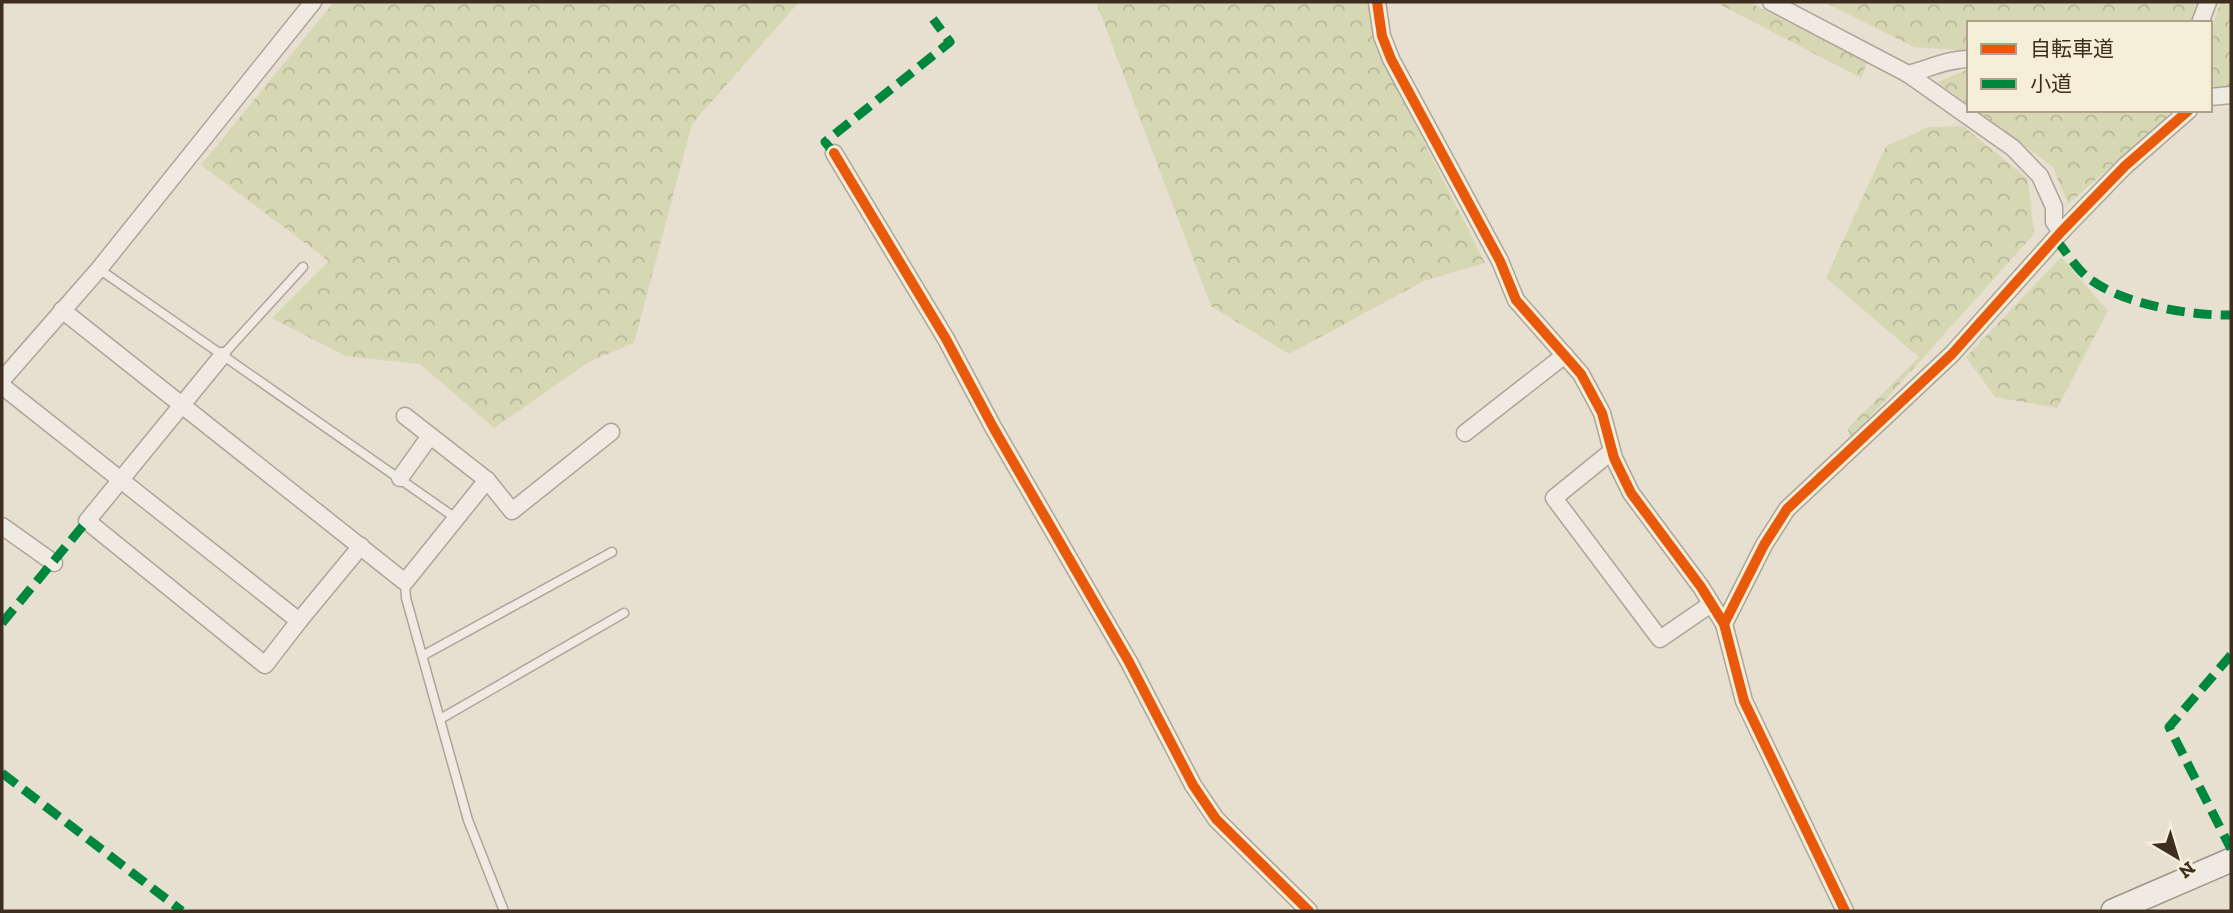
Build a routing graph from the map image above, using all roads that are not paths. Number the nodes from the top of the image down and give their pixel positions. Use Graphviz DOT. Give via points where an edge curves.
graph roads {
  1 [pos="313,2"];
  2 [pos="1377,2"];
  3 [pos="1771,2"];
  4 [pos="2208,2"];
  5 [pos="2201,21"];
  6 [pos="1967,59"];
  7 [pos="1908,74"];
  8 [pos="2231,95"];
  9 [pos="2212,97"];
  10 [pos="2187,112"];
  11 [pos="834,153"];
  12 [pos="2061,232"];
  13 [pos="303,267"];
  14 [pos="99,268"];
  15 [pos="62,310"];
  16 [pos="1564,355"];
  17 [pos="222,356"];
  18 [pos="2,380"];
  19 [pos="2,386"];
  20 [pos="182,403"];
  21 [pos="405,416"];
  22 [pos="611,432"];
  23 [pos="1465,433"];
  24 [pos="430,436"];
  25 [pos="1612,451"];
  26 [pos="400,478"];
  27 [pos="120,480"];
  28 [pos="487,480"];
  29 [pos="457,519"];
  30 [pos="2,526"];
  31 [pos="361,546"];
  32 [pos="612,552"];
  33 [pos="54,563"];
  34 [pos="405,582"];
  35 [pos="1711,604"];
  36 [pos="625,613"];
  37 [pos="299,621"];
  38 [pos="1724,624"];
  39 [pos="424,654"];
  40 [pos="442,718"];
  41 [pos="2231,860"];
  42 [pos="505,911"];
  43 [pos="1309,911"];
  44 [pos="1845,911"];
  45 [pos="2113,911"];
  1 -- 14 [label="street"];
  2 -- 16 [label="street" via="1391,60 1500,261 1516,300"];
  3 -- 7 [label="street"];
  4 -- 5 [label="street"];
  6 -- 7 [label="street"];
  7 -- 12 [label="street" via="2022,155 2049,193 2054,222"];
  8 -- 9 [label="street"];
  10 -- 12 [label="street" via="2125,166"];
  11 -- 43 [label="street" via="946,338 1193,785 1216,819"];
  12 -- 38 [label="street" via="1952,354 1787,509"];
  13 -- 17 [label="lane"];
  14 -- 15 [label="street"];
  14 -- 17 [label="lane"];
  15 -- 18 [label="street"];
  15 -- 20 [label="street"];
  16 -- 23 [label="street"];
  16 -- 25 [label="street" via="1581,374 1602,412"];
  17 -- 20 [label="street"];
  17 -- 26 [label="lane"];
  19 -- 27 [label="street"];
  20 -- 27 [label="street"];
  20 -- 31 [label="street"];
  21 -- 24 [label="street"];
  22 -- 28 [label="street" via="513,511"];
  24 -- 26 [label="street"];
  24 -- 28 [label="street"];
  25 -- 35 [label="street" via="1631,494"];
  25 -- 35 [label="street" via="1554,498 1660,639"];
  26 -- 29 [label="lane"];
  27 -- 37 [label="street"];
  27 -- 37 [label="street" via="87,521 265,665"];
  28 -- 29 [label="street"];
  29 -- 34 [label="street"];
  30 -- 33 [label="street"];
  31 -- 34 [label="street"];
  31 -- 37 [label="street"];
  32 -- 39 [label="lane"];
  34 -- 39 [label="lane"];
  35 -- 38 [label="street"];
  36 -- 40 [label="lane"];
  38 -- 44 [label="street" via="1744,701"];
  39 -- 40 [label="lane"];
  40 -- 42 [label="lane" via="468,820"];
  41 -- 45 [label="street"];
}
